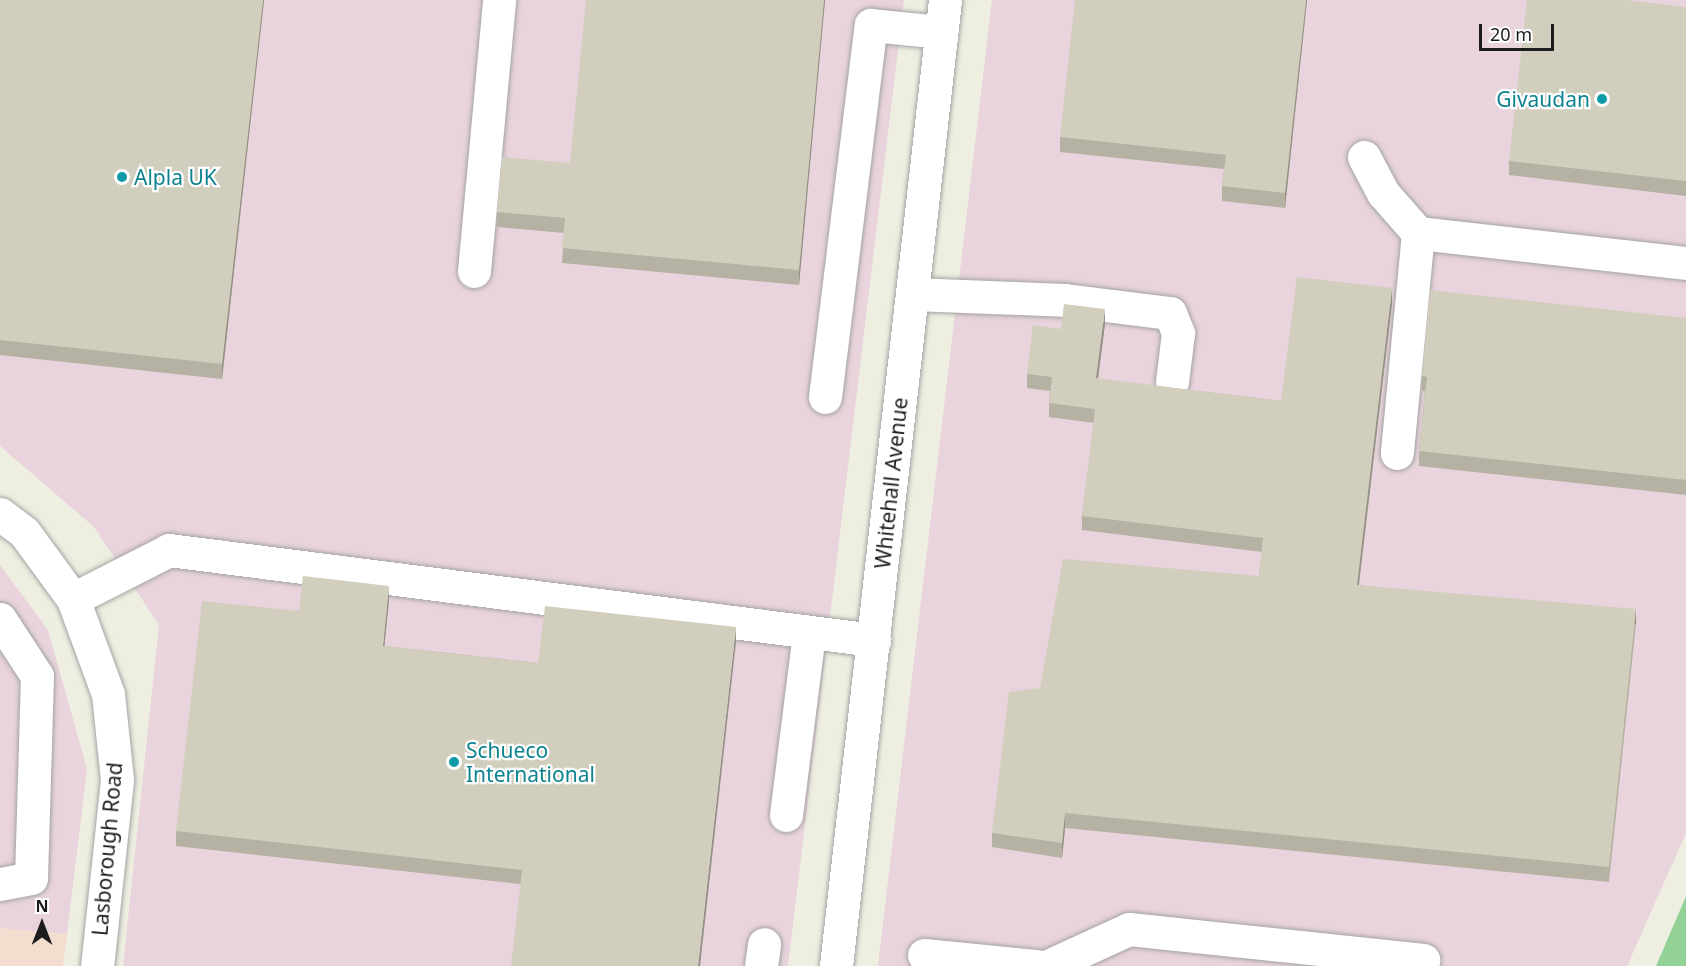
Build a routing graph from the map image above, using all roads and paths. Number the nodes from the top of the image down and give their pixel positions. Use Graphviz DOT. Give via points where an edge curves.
graph roads {
  1 [pos="499,0"];
  2 [pos="945,0"];
  3 [pos="942,32"];
  4 [pos="1364,157"];
  5 [pos="1418,233"];
  6 [pos="1686,263"];
  7 [pos="474,271"];
  8 [pos="912,294"];
  9 [pos="1172,382"];
  10 [pos="825,397"];
  11 [pos="1397,453"];
  12 [pos="0,514"];
  13 [pos="74,599"];
  14 [pos="0,619"];
  15 [pos="809,632"];
  16 [pos="873,640"];
  17 [pos="786,815"];
  18 [pos="0,884"];
  19 [pos="924,955"];
  20 [pos="1423,960"];
  21 [pos="97,966"];
  22 [pos="836,966"];
  23 [pos="1037,966"];
  24 [pos="1048,966"];
  1 -- 7 [label="street"];
  2 -- 3 [label="street, Whitehall Avenue"];
  3 -- 8 [label="street, Whitehall Avenue"];
  3 -- 10 [label="street" via="871,25"];
  4 -- 5 [label="street" via="1383,193"];
  5 -- 6 [label="street"];
  5 -- 11 [label="street"];
  8 -- 9 [label="street" via="1065,300 1170,313 1178,333"];
  8 -- 16 [label="street, Whitehall Avenue"];
  12 -- 13 [label="street, Lasborough Road" via="24,532"];
  13 -- 15 [label="street" via="169,550"];
  13 -- 21 [label="street, Lasborough Road" via="108,694 115,735 117,780"];
  14 -- 18 [label="street" via="37,676 31,878"];
  15 -- 16 [label="street"];
  15 -- 17 [label="street"];
  16 -- 22 [label="street, Whitehall Avenue"];
  19 -- 23 [label="street"];
  20 -- 24 [label="street" via="1129,929"];
}
